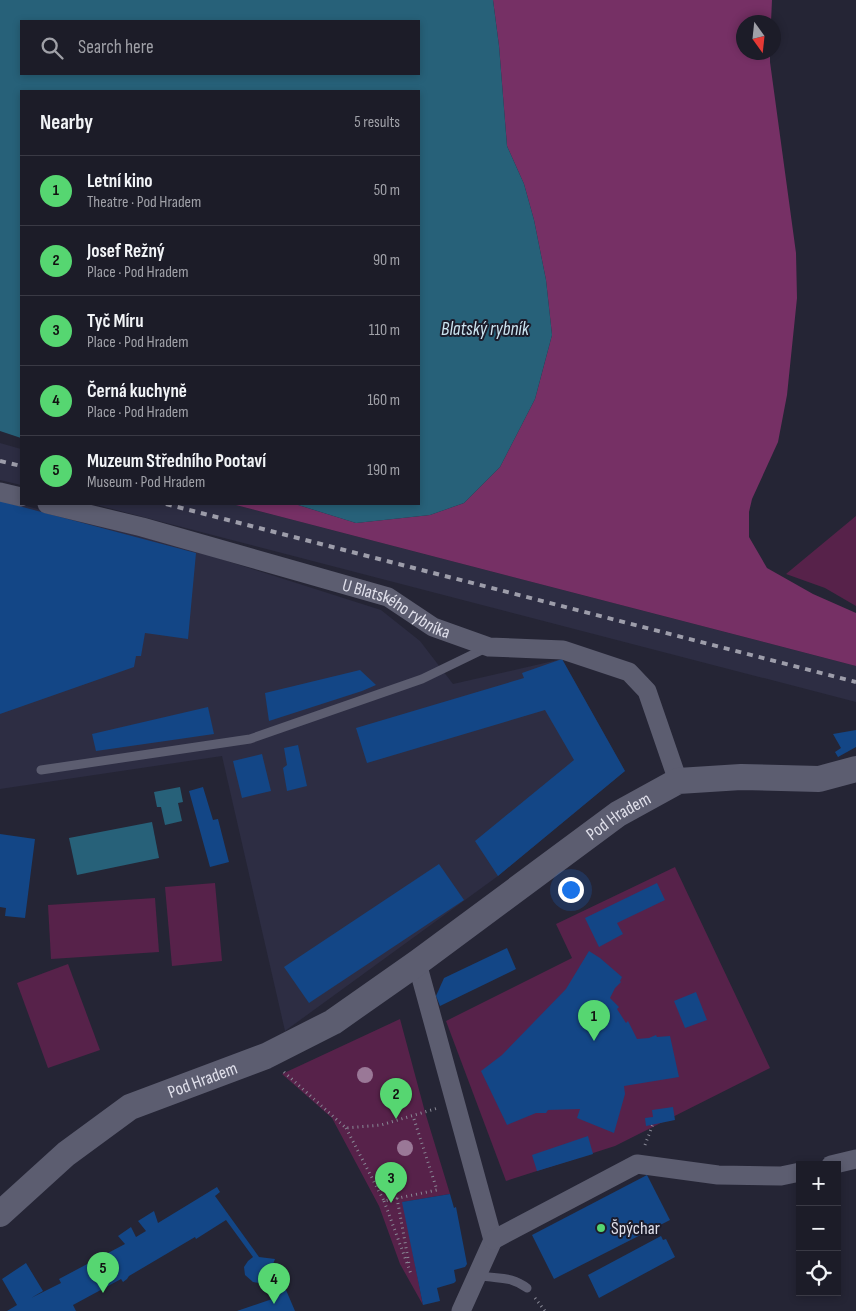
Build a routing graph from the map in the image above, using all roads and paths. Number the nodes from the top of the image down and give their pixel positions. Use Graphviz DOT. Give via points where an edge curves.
graph roads {
  1 [pos="0,492"];
  2 [pos="20,497"];
  3 [pos="51,505"];
  4 [pos="489,647"];
  5 [pos="856,769"];
  6 [pos="41,770"];
  7 [pos="678,781"];
  8 [pos="417,963"];
  9 [pos="266,1056"];
  10 [pos="456,1103"];
  11 [pos="413,1116"];
  12 [pos="346,1128"];
  13 [pos="856,1159"];
  14 [pos="841,1163"];
  15 [pos="796,1173"];
  16 [pos="397,1198"];
  17 [pos="384,1201"];
  18 [pos="0,1214"];
  19 [pos="494,1240"];
  20 [pos="478,1275"];
  21 [pos="527,1288"];
  22 [pos="461,1311"];
  1 -- 2 [label="street"];
  3 -- 4 [label="street, U Blatského rybníka" via="142,527 388,597 433,627"];
  4 -- 6 [label="lane" via="422,680 250,739"];
  4 -- 7 [label="street, U Blatského rybníka" via="563,650 629,672 647,691"];
  5 -- 7 [label="street, Pod Hradem" via="819,779 741,777"];
  7 -- 8 [label="street, Pod Hradem" via="618,814"];
  8 -- 9 [label="street, Pod Hradem" via="333,1022"];
  8 -- 10 [label="street"];
  9 -- 12 [label="path"];
  9 -- 18 [label="street, Pod Hradem" via="130,1107 66,1154"];
  10 -- 11 [label="path"];
  10 -- 19 [label="street"];
  11 -- 12 [label="path" via="381,1125"];
  11 -- 16 [label="path" via="437,1190"];
  12 -- 17 [label="path"];
  13 -- 14 [label="street"];
  15 -- 19 [label="street" via="780,1176 718,1175 637,1164"];
  16 -- 17 [label="path"];
  16 -- 17 [label="path" via="411,1274"];
  19 -- 20 [label="street"];
  20 -- 21 [label="lane" via="505,1277"];
  20 -- 22 [label="street"];
}
